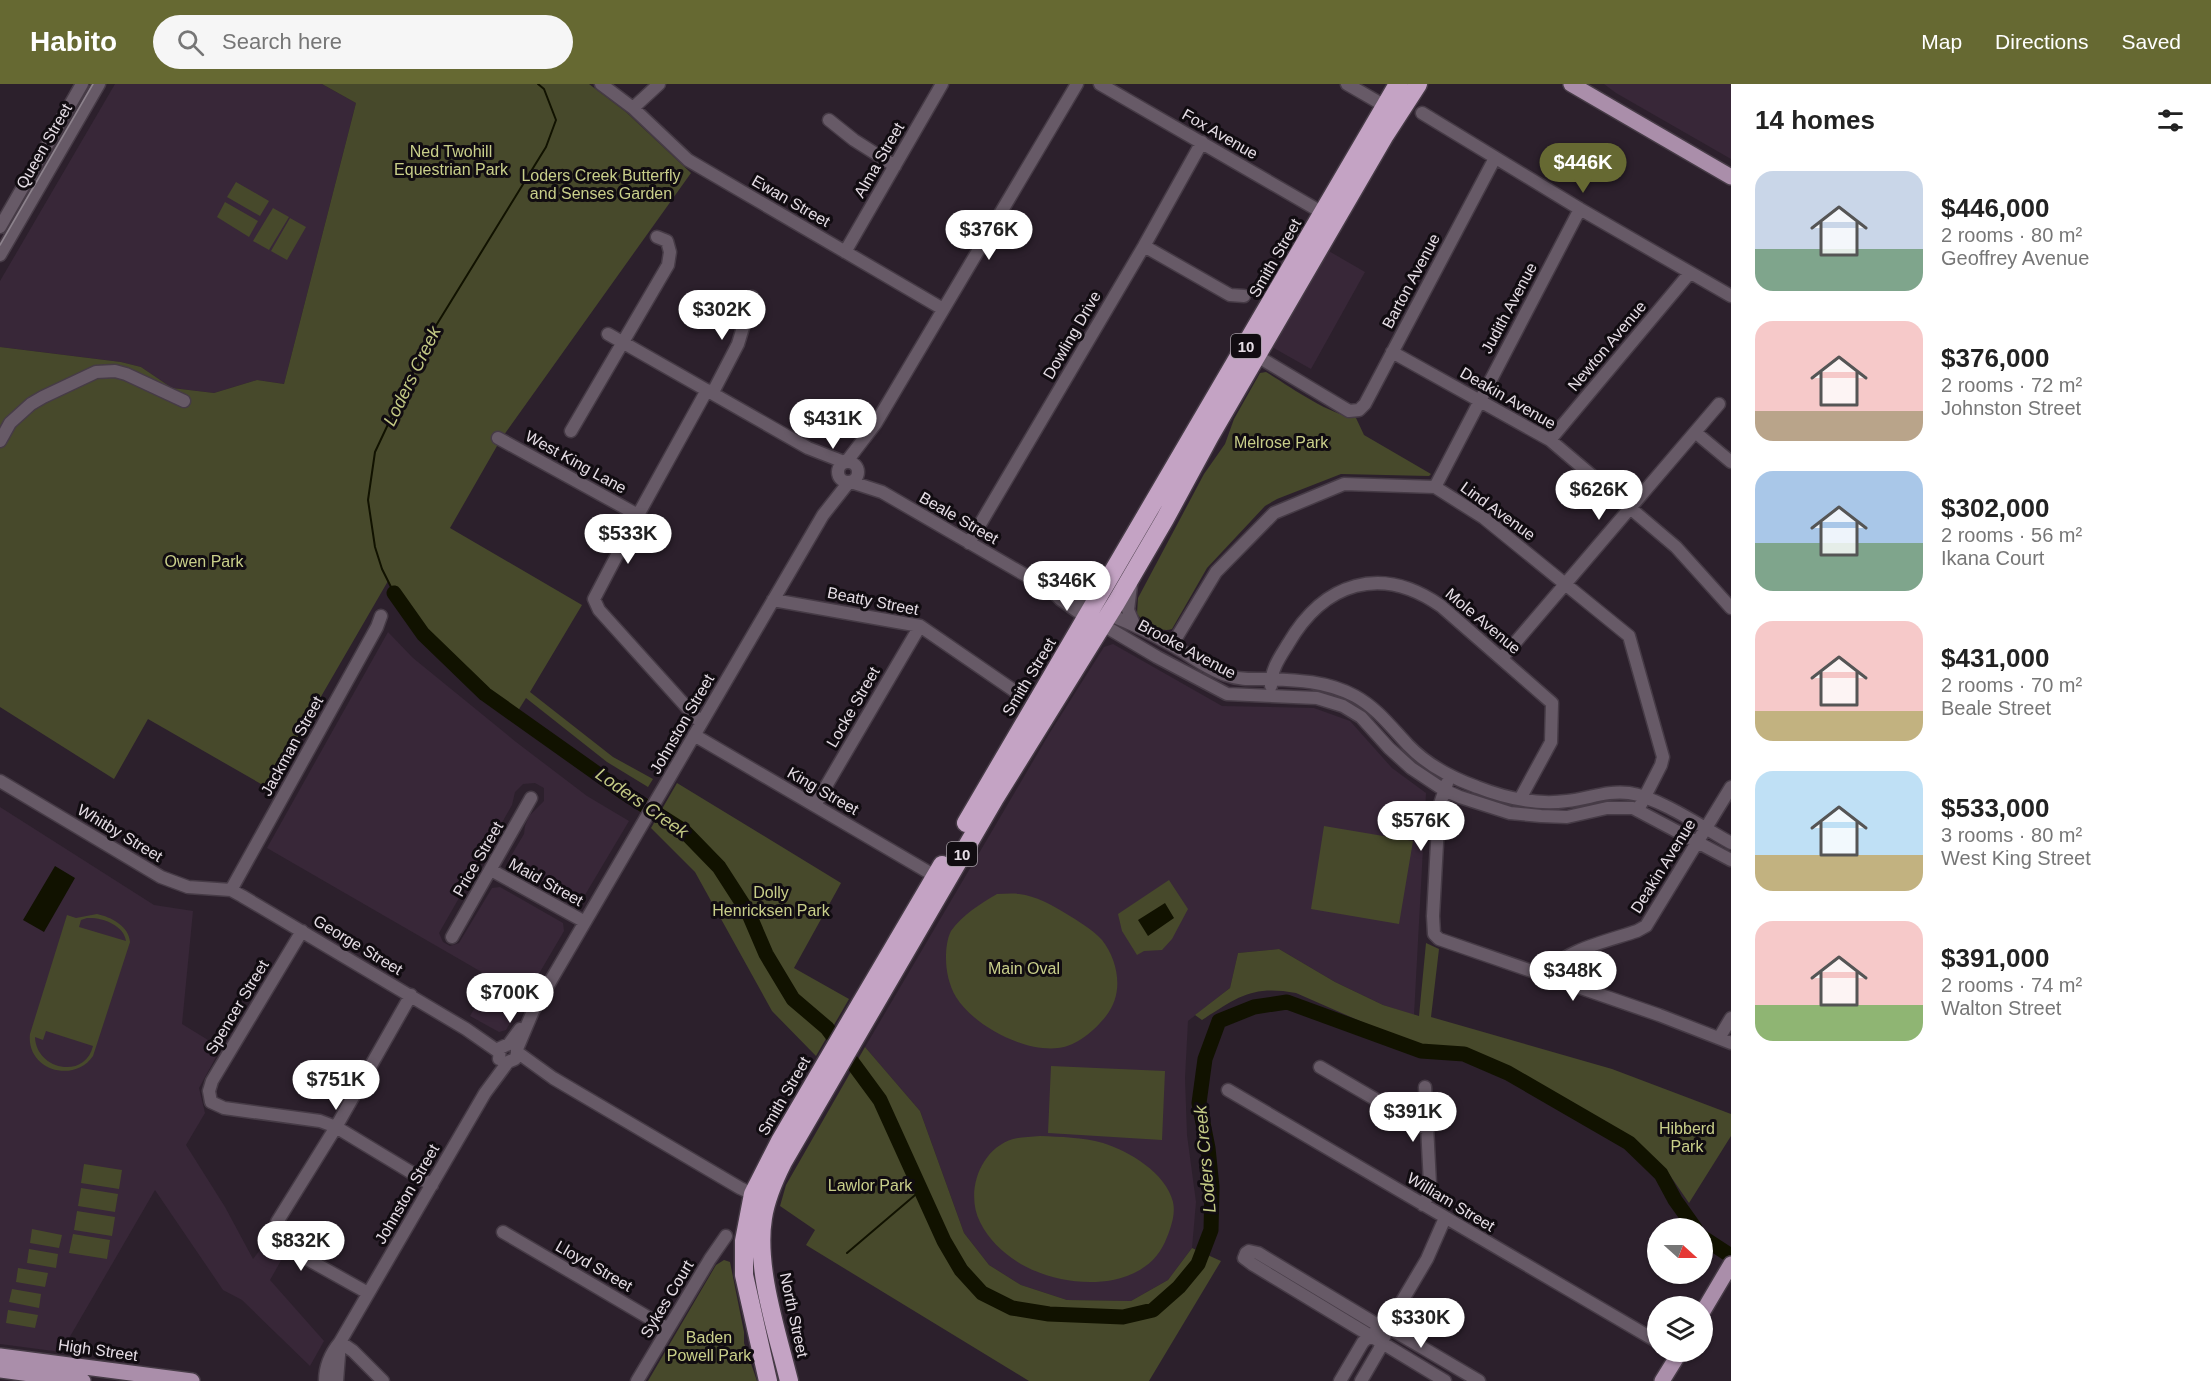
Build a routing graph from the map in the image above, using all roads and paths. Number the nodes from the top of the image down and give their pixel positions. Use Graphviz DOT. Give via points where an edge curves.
graph roads {
  1 [pos="82,84"];
  2 [pos="99,84"];
  3 [pos="601,84"];
  4 [pos="659,84"];
  5 [pos="942,84"];
  6 [pos="1077,84"];
  7 [pos="1100,84"];
  8 [pos="1347,84"];
  9 [pos="1398,84"];
  10 [pos="1418,84"];
  11 [pos="1571,84"];
  12 [pos="1385,106"];
  13 [pos="633,108"];
  14 [pos="1422,113"];
  15 [pos="829,120"];
  16 [pos="1202,142"];
  17 [pos="1495,158"];
  18 [pos="895,166"];
  19 [pos="1731,177"];
  20 [pos="1580,209"];
  21 [pos="1323,213"];
  22 [pos="0,226"];
  23 [pos="657,237"];
  24 [pos="1144,246"];
  25 [pos="845,252"];
  26 [pos="0,255"];
  27 [pos="1689,274"];
  28 [pos="1244,296"];
  29 [pos="1731,296"];
  30 [pos="752,297"];
  31 [pos="944,309"];
  32 [pos="608,334"];
  33 [pos="622,343"];
  34 [pos="1392,352"];
  35 [pos="1257,356"];
  36 [pos="710,391"];
  37 [pos="184,401"];
  38 [pos="1480,401"];
  39 [pos="1719,404"];
  40 [pos="571,431"];
  41 [pos="1695,432"];
  42 [pos="498,438"];
  43 [pos="1550,440"];
  44 [pos="0,441"];
  45 [pos="1731,462"];
  46 [pos="848,472"];
  47 [pos="1435,487"];
  48 [pos="1631,508"];
  49 [pos="638,515"];
  50 [pos="969,543"];
  51 [pos="1132,575"];
  52 [pos="1565,583"];
  53 [pos="1051,590"];
  54 [pos="773,600"];
  55 [pos="1731,608"];
  56 [pos="381,616"];
  57 [pos="1098,617"];
  58 [pos="1134,624"];
  59 [pos="920,626"];
  60 [pos="1172,645"];
  61 [pos="1502,658"];
  62 [pos="1271,680"];
  63 [pos="1019,694"];
  64 [pos="1271,696"];
  65 [pos="701,723"];
  66 [pos="694,735"];
  67 [pos="1450,776"];
  68 [pos="0,781"];
  69 [pos="1731,787"];
  70 [pos="1444,790"];
  71 [pos="1644,796"];
  72 [pos="531,798"];
  73 [pos="1520,799"];
  74 [pos="815,805"];
  75 [pos="1638,810"];
  76 [pos="1706,829"];
  77 [pos="1697,842"];
  78 [pos="1731,843"];
  79 [pos="1731,860"];
  80 [pos="491,870"];
  81 [pos="935,876"];
  82 [pos="231,890"];
  83 [pos="585,922"];
  84 [pos="302,931"];
  85 [pos="452,937"];
  86 [pos="1545,976"];
  87 [pos="411,996"];
  88 [pos="1731,1018"];
  89 [pos="851,1031"];
  90 [pos="1725,1040"];
  91 [pos="508,1053"];
  92 [pos="831,1066"];
  93 [pos="1320,1066"];
  94 [pos="1425,1088"];
  95 [pos="1228,1090"];
  96 [pos="336,1127"];
  97 [pos="1428,1130"];
  98 [pos="432,1185"];
  99 [pos="753,1194"];
  100 [pos="1423,1204"];
  101 [pos="1450,1221"];
  102 [pos="502,1232"];
  103 [pos="726,1236"];
  104 [pos="762,1257"];
  105 [pos="1727,1276"];
  106 [pos="368,1293"];
  107 [pos="1713,1297"];
  108 [pos="1387,1324"];
  109 [pos="668,1329"];
  110 [pos="1371,1335"];
  111 [pos="1647,1336"];
  112 [pos="340,1342"];
  113 [pos="1382,1343"];
  114 [pos="1356,1353"];
  115 [pos="0,1356"];
  116 [pos="1372,1362"];
  117 [pos="1672,1362"];
  118 [pos="0,1370"];
  119 [pos="83,1381"];
  120 [pos="192,1381"];
  121 [pos="325,1381"];
  122 [pos="337,1381"];
  123 [pos="383,1381"];
  124 [pos="638,1381"];
  125 [pos="768,1381"];
  126 [pos="789,1381"];
  127 [pos="1340,1381"];
  128 [pos="1361,1381"];
  129 [pos="1445,1381"];
  130 [pos="1479,1381"];
  131 [pos="1662,1381"];
  1 -- 22 [label="street, Queen Street"];
  2 -- 26 [label="street, Queen Street"];
  3 -- 13 [label="street, Ewan Street"];
  4 -- 13 [label="street"];
  5 -- 18 [label="street, Alma Street"];
  6 -- 31 [label="street, Johnston Street"];
  7 -- 16 [label="street, Fox Avenue"];
  8 -- 12 [label="street"];
  9 -- 12 [label="highway, Smith Street / 10"];
  10 -- 35 [label="highway, Smith Street / 10"];
  11 -- 19 [label="main road"];
  12 -- 21 [label="highway, Smith Street / 10"];
  13 -- 25 [label="street, Ewan Street" via="688,160"];
  14 -- 17 [label="street"];
  15 -- 18 [label="street"];
  16 -- 21 [label="street, Fox Avenue"];
  16 -- 24 [label="street, Dowling Drive"];
  17 -- 20 [label="street"];
  17 -- 34 [label="street, Barton Avenue"];
  18 -- 25 [label="street, Alma Street"];
  20 -- 27 [label="street"];
  20 -- 38 [label="street, Judith Avenue"];
  21 -- 57 [label="highway, Smith Street / 10"];
  23 -- 33 [label="street" via="667,242 668,265"];
  24 -- 28 [label="street" via="1230,295"];
  24 -- 50 [label="street, Dowling Drive"];
  25 -- 31 [label="street, Ewan Street"];
  27 -- 29 [label="street"];
  27 -- 43 [label="street, Newton Avenue"];
  30 -- 36 [label="street" via="738,344"];
  31 -- 46 [label="street, Johnston Street"];
  32 -- 33 [label="street, Beale Street"];
  33 -- 36 [label="street, Beale Street"];
  33 -- 40 [label="street"];
  34 -- 35 [label="street, Barton Avenue" via="1365,404 1359,410 1349,411"];
  34 -- 38 [label="street, Deakin Avenue"];
  35 -- 51 [label="highway, Smith Street / 10"];
  36 -- 46 [label="street, Beale Street"];
  36 -- 49 [label="street"];
  37 -- 44 [label="street" via="126,374 96,372 31,404 10,423"];
  38 -- 43 [label="street, Deakin Avenue"];
  38 -- 47 [label="street, Judith Avenue"];
  39 -- 41 [label="street"];
  41 -- 45 [label="street"];
  41 -- 48 [label="street"];
  42 -- 49 [label="street, West King Lane"];
  43 -- 48 [label="street, Deakin Avenue"];
  46 -- 50 [label="street, Beale Street"];
  46 -- 54 [label="street, Johnston Street"];
  47 -- 52 [label="street, Lind Avenue" via="1484,518"];
  47 -- 60 [label="street, Lind Avenue" via="1344,484 1274,513 1216,572"];
  48 -- 52 [label="street"];
  48 -- 55 [label="street, Deakin Avenue" via="1676,547"];
  49 -- 65 [label="street" via="594,599 599,610"];
  50 -- 53 [label="street, Beale Street"];
  51 -- 57 [label="highway, Smith Street / 10"];
  51 -- 58 [label="street" via="1128,605"];
  52 -- 61 [label="street"];
  52 -- 71 [label="street, Lind Avenue" via="1629,636 1663,756"];
  53 -- 57 [label="street, Brooke Avenue"];
  54 -- 59 [label="street, Beatty Street"];
  54 -- 65 [label="street, Johnston Street"];
  56 -- 82 [label="street, Jackman Street"];
  57 -- 58 [label="street, Brooke Avenue"];
  57 -- 64 [label="street, Brooke Avenue" via="1224,692"];
  57 -- 81 [label="highway, Smith Street / 10"];
  57 -- 89 [label="highway, Smith Street / 10" via="995,798"];
  58 -- 60 [label="street, Brooke Avenue"];
  59 -- 63 [label="street, Beatty Street"];
  59 -- 74 [label="street, Locke Street"];
  60 -- 62 [label="street, Brooke Avenue" via="1221,674"];
  61 -- 62 [label="street, Mole Avenue" via="1432,599 1407,588 1372,582 1350,587 1322,602 1295,632"];
  61 -- 73 [label="street, Mole Avenue" via="1552,703 1551,742"];
  62 -- 64 [label="street, Mole Avenue"];
  62 -- 67 [label="street, Brooke Avenue" via="1318,683 1352,695 1375,710 1413,751"];
  64 -- 70 [label="street, Brooke Avenue" via="1322,699 1348,708 1406,764"];
  65 -- 66 [label="street, Johnston Street"];
  66 -- 74 [label="street, King Street"];
  66 -- 83 [label="street, Johnston Street"];
  67 -- 70 [label="street"];
  67 -- 73 [label="street, Brooke Avenue"];
  68 -- 82 [label="street, Whitby Street" via="161,877 188,887"];
  69 -- 76 [label="street, Deakin Avenue"];
  70 -- 75 [label="street, Brooke Avenue" via="1520,814 1561,817 1616,807"];
  70 -- 86 [label="street" via="1439,807 1434,934 1446,942"];
  71 -- 73 [label="street, Brooke Avenue" via="1611,792 1558,802"];
  71 -- 75 [label="street, Lind Avenue"];
  71 -- 76 [label="street, Brooke Avenue"];
  72 -- 80 [label="street, Price Street"];
  74 -- 81 [label="street, King Street"];
  75 -- 77 [label="street, Brooke Avenue"];
  76 -- 77 [label="street, Deakin Avenue"];
  76 -- 78 [label="street, Brooke Avenue"];
  77 -- 79 [label="street, Brooke Avenue"];
  77 -- 86 [label="street, Deakin Avenue" via="1646,926 1568,955"];
  80 -- 83 [label="street, Maid Street"];
  80 -- 85 [label="street, Price Street"];
  81 -- 89 [label="highway, Smith Street / 10"];
  82 -- 84 [label="street, George Street"];
  83 -- 91 [label="street, Johnston Street"];
  84 -- 87 [label="street, George Street"];
  84 -- 96 [label="street, Spencer Street" via="209,1092 212,1102 224,1108 320,1121"];
  86 -- 90 [label="street"];
  87 -- 91 [label="street, George Street"];
  87 -- 96 [label="street"];
  88 -- 90 [label="street"];
  89 -- 92 [label="highway, Smith Street / 10"];
  91 -- 98 [label="street, Johnston Street"];
  91 -- 99 [label="street, George Street"];
  92 -- 99 [label="highway, Smith Street / 10" via="768,1162"];
  92 -- 104 [label="highway, Smith Street / 10" via="769,1192 762,1219"];
  93 -- 97 [label="street"];
  94 -- 97 [label="street"];
  95 -- 100 [label="street, William Street"];
  96 -- 98 [label="street"];
  96 -- 106 [label="street" via="277,1222 277,1236 282,1245"];
  97 -- 100 [label="street" via="1430,1188"];
  98 -- 106 [label="street, Johnston Street"];
  99 -- 125 [label="highway, Smith Street / 10" via="745,1227 744,1269"];
  100 -- 101 [label="street, William Street"];
  101 -- 108 [label="street"];
  101 -- 111 [label="street, William Street"];
  102 -- 109 [label="street, Lloyd Street"];
  103 -- 109 [label="street, Sykes Court"];
  104 -- 126 [label="highway, North Street / 10"];
  105 -- 107 [label="main road"];
  106 -- 112 [label="street, Johnston Street"];
  108 -- 110 [label="street"];
  108 -- 110 [label="street" via="1258,1253 1246,1252 1244,1258 1252,1264"];
  108 -- 113 [label="street"];
  108 -- 130 [label="street"];
  109 -- 124 [label="street, Sykes Court"];
  110 -- 113 [label="street"];
  110 -- 114 [label="street"];
  112 -- 121 [label="street, Johnston Street" via="329,1359"];
  112 -- 122 [label="street, Johnston Street"];
  112 -- 123 [label="street"];
  113 -- 116 [label="street"];
  113 -- 129 [label="street"];
  114 -- 116 [label="street"];
  114 -- 127 [label="street"];
  115 -- 120 [label="main road, High Street"];
  116 -- 128 [label="street"];
  117 -- 131 [label="main road"];
  118 -- 119 [label="main road, High Street"];
}
